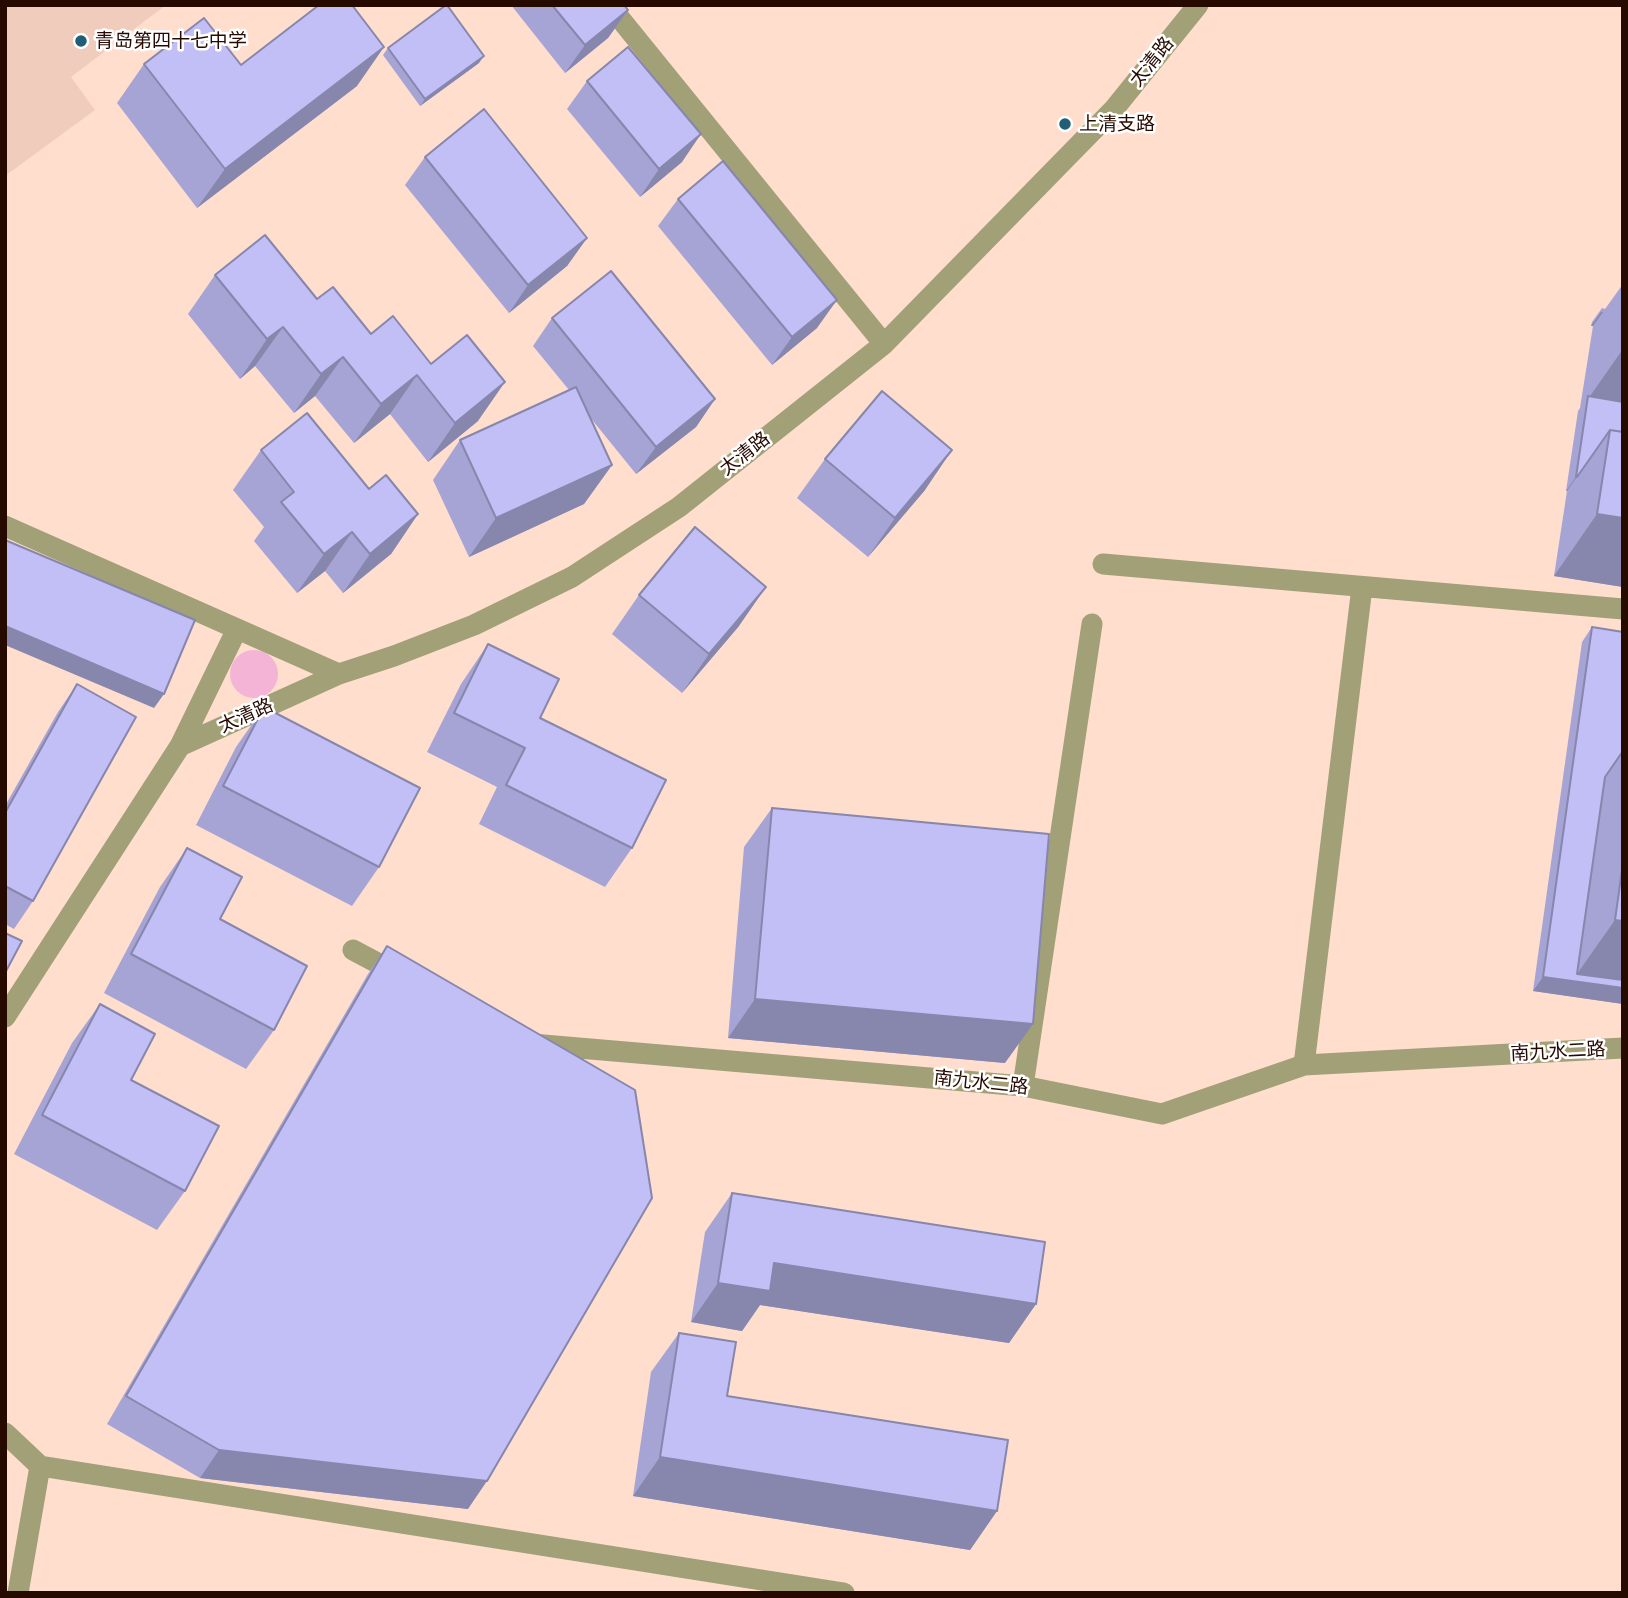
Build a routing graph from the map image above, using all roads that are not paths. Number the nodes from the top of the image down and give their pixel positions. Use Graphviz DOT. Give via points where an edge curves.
graph roads {
  1 [pos="609,5"];
  2 [pos="1198,5"];
  3 [pos="884,344"];
  4 [pos="5,526"];
  5 [pos="1103,564"];
  6 [pos="1362,587"];
  7 [pos="1623,609"];
  8 [pos="1092,624"];
  9 [pos="237,629"];
  10 [pos="339,674"];
  11 [pos="180,746"];
  12 [pos="354,950"];
  13 [pos="423,988"];
  14 [pos="5,1017"];
  15 [pos="516,1038"];
  16 [pos="1623,1048"];
  17 [pos="1304,1065"];
  18 [pos="1023,1086"];
  19 [pos="5,1433"];
  20 [pos="40,1466"];
  21 [pos="19,1593"];
  22 [pos="844,1593"];
  1 -- 3 [label="street"];
  2 -- 3 [label="street, 太清路" via="1114,109"];
  3 -- 10 [label="street, 太清路" via="679,507 572,578 474,625"];
  4 -- 9 [label="street"];
  5 -- 6 [label="street"];
  6 -- 7 [label="street"];
  6 -- 17 [label="street"];
  8 -- 18 [label="street"];
  9 -- 10 [label="street"];
  9 -- 11 [label="street, 太清路"];
  10 -- 11 [label="street, 太清路"];
  11 -- 14 [label="street, 太清路"];
  12 -- 13 [label="street"];
  15 -- 18 [label="street, 南九水二路" via="527,1044"];
  16 -- 17 [label="street, 南九水二路"];
  17 -- 18 [label="street, 南九水二路" via="1162,1114"];
  19 -- 20 [label="street"];
  20 -- 21 [label="street"];
  20 -- 22 [label="street"];
}
